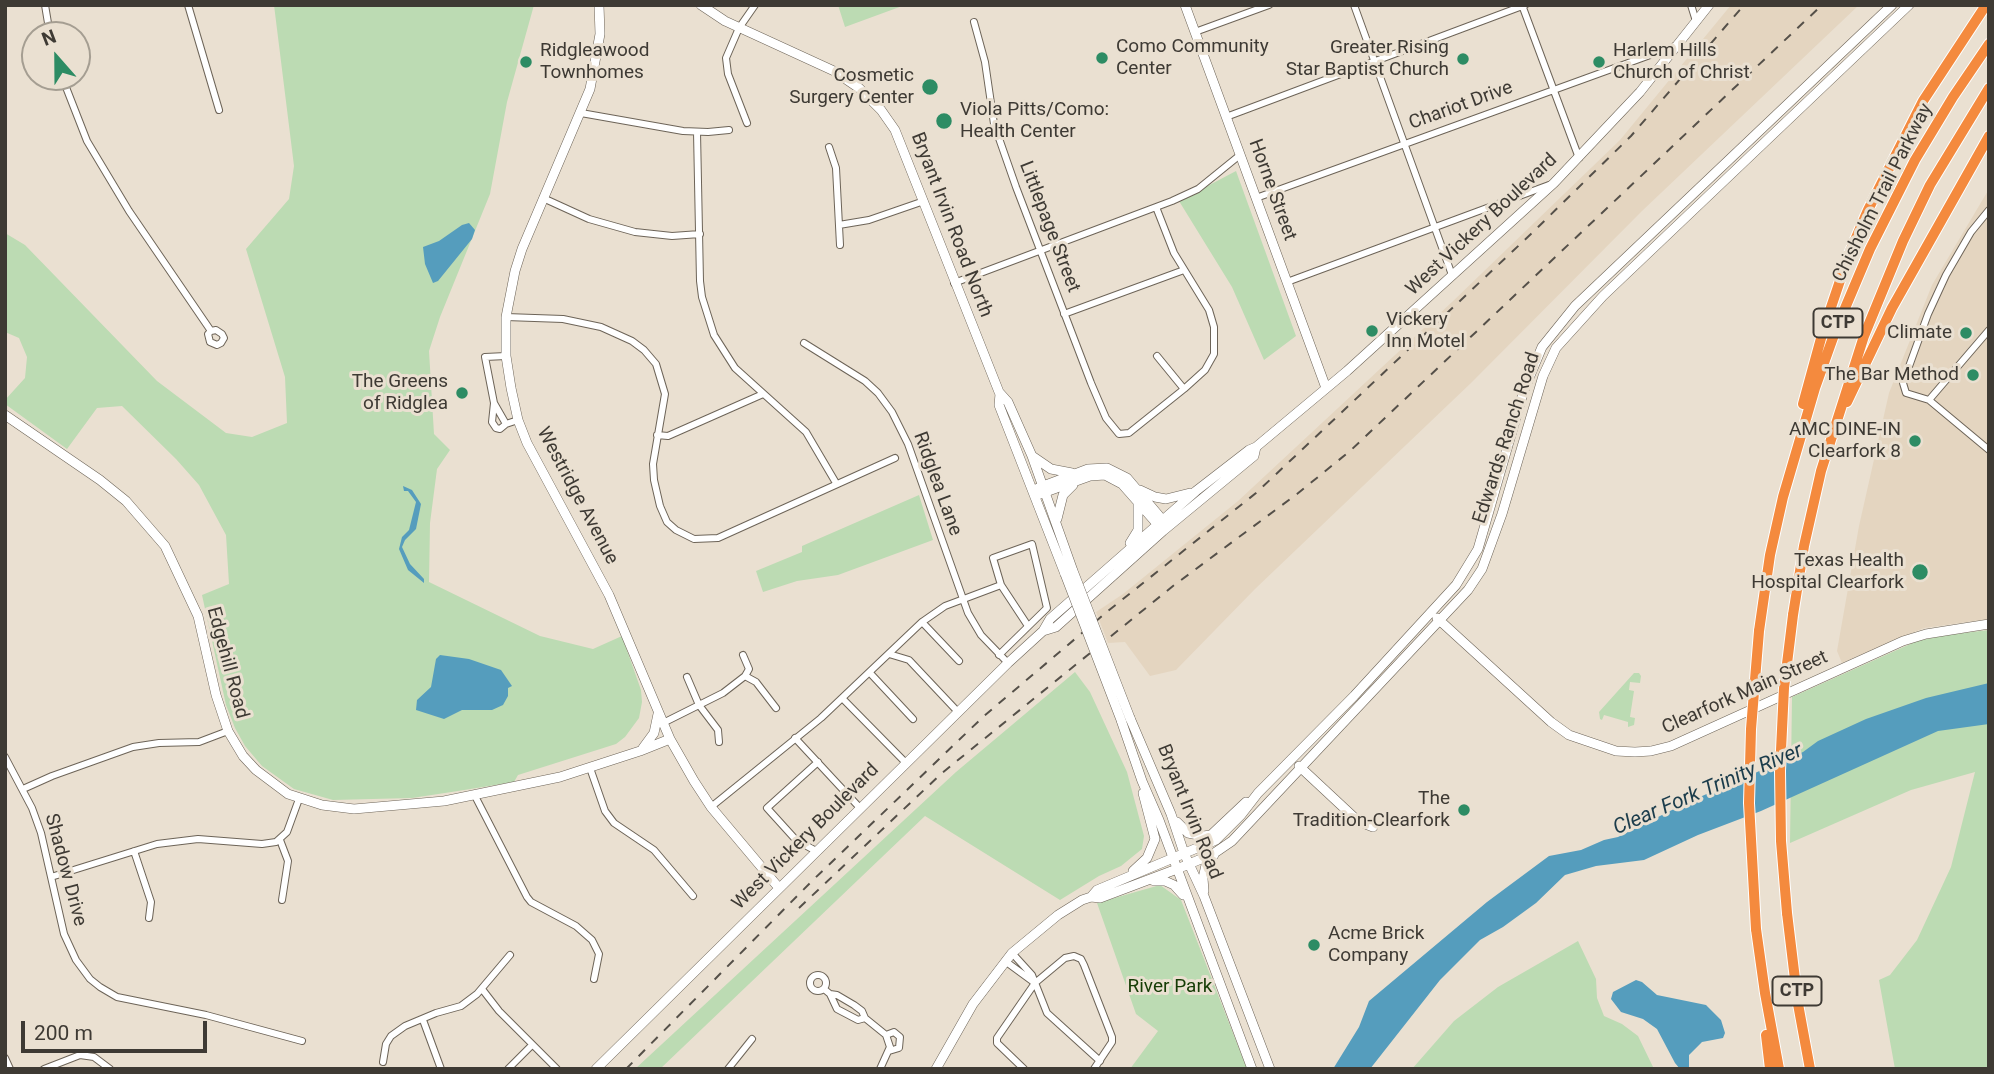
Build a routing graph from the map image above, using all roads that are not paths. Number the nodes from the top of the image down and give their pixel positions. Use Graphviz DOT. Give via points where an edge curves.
graph roads {
  1 [pos="188,5"];
  2 [pos="599,5"];
  3 [pos="701,5"];
  4 [pos="755,5"];
  5 [pos="1185,5"];
  6 [pos="1269,5"];
  7 [pos="1354,5"];
  8 [pos="1691,5"];
  9 [pos="1709,5"];
  10 [pos="1892,5"];
  11 [pos="1909,5"];
  12 [pos="1986,5"];
  13 [pos="1523,6"];
  14 [pos="1696,21"];
  15 [pos="974,22"];
  16 [pos="739,28"];
  17 [pos="1195,33"];
  18 [pos="1989,44"];
  19 [pos="1678,45"];
  20 [pos="1375,61"];
  21 [pos="1989,88"];
  22 [pos="1553,90"];
  23 [pos="67,91"];
  24 [pos="219,110"];
  25 [pos="581,113"];
  26 [pos="1226,117"];
  27 [pos="747,124"];
  28 [pos="729,130"];
  29 [pos="697,132"];
  30 [pos="1989,136"];
  31 [pos="1405,144"];
  32 [pos="829,147"];
  33 [pos="1240,155"];
  34 [pos="1579,158"];
  35 [pos="1554,183"];
  36 [pos="543,198"];
  37 [pos="1256,198"];
  38 [pos="924,201"];
  39 [pos="1156,207"];
  40 [pos="1989,211"];
  41 [pos="839,225"];
  42 [pos="1434,227"];
  43 [pos="700,234"];
  44 [pos="840,245"];
  45 [pos="1041,251"];
  46 [pos="1184,270"];
  47 [pos="1452,275"];
  48 [pos="1287,282"];
  49 [pos="954,283"];
  50 [pos="1575,306"];
  51 [pos="1065,314"];
  52 [pos="1585,316"];
  53 [pos="506,317"];
  54 [pos="1989,330"];
  55 [pos="211,331"];
  56 [pos="804,342"];
  57 [pos="506,356"];
  58 [pos="1157,356"];
  59 [pos="1326,388"];
  60 [pos="1184,389"];
  61 [pos="763,394"];
  62 [pos="1000,394"];
  63 [pos="1929,400"];
  64 [pos="496,414"];
  65 [pos="5,415"];
  66 [pos="518,420"];
  67 [pos="506,424"];
  68 [pos="657,435"];
  69 [pos="1828,446"];
  70 [pos="1256,447"];
  71 [pos="1989,450"];
  72 [pos="1032,456"];
  73 [pos="895,457"];
  74 [pos="1078,477"];
  75 [pos="836,483"];
  76 [pos="1136,488"];
  77 [pos="1044,489"];
  78 [pos="1196,491"];
  79 [pos="1034,493"];
  80 [pos="1783,497"];
  81 [pos="1138,502"];
  82 [pos="1485,523"];
  83 [pos="1057,524"];
  84 [pos="1163,525"];
  85 [pos="1497,526"];
  86 [pos="1107,567"];
  87 [pos="1069,572"];
  88 [pos="1001,585"];
  89 [pos="963,598"];
  90 [pos="1431,612"];
  91 [pos="1439,620"];
  92 [pos="922,622"];
  93 [pos="1989,624"];
  94 [pos="1028,626"];
  95 [pos="1043,631"];
  96 [pos="889,654"];
  97 [pos="743,655"];
  98 [pos="999,655"];
  99 [pos="959,662"];
  100 [pos="1007,663"];
  101 [pos="870,673"];
  102 [pos="745,676"];
  103 [pos="687,677"];
  104 [pos="1359,690"];
  105 [pos="842,698"];
  106 [pos="699,705"];
  107 [pos="776,708"];
  108 [pos="658,712"];
  109 [pos="958,712"];
  110 [pos="913,719"];
  111 [pos="1126,719"];
  112 [pos="663,723"];
  113 [pos="1344,724"];
  114 [pos="228,731"];
  115 [pos="795,738"];
  116 [pos="670,739"];
  117 [pos="719,742"];
  118 [pos="640,751"];
  119 [pos="5,757"];
  120 [pos="1291,759"];
  121 [pos="818,762"];
  122 [pos="906,763"];
  123 [pos="590,768"];
  124 [pos="1302,769"];
  125 [pos="1142,781"];
  126 [pos="23,789"];
  127 [pos="1258,793"];
  128 [pos="475,796"];
  129 [pos="299,799"];
  130 [pos="712,807"];
  131 [pos="860,808"];
  132 [pos="1171,814"];
  133 [pos="1373,827"];
  134 [pos="280,840"];
  135 [pos="134,851"];
  136 [pos="816,851"];
  137 [pos="1216,852"];
  138 [pos="1184,853"];
  139 [pos="1173,858"];
  140 [pos="1189,864"];
  141 [pos="1177,869"];
  142 [pos="51,877"];
  143 [pos="1122,884"];
  144 [pos="779,888"];
  145 [pos="693,896"];
  146 [pos="1204,896"];
  147 [pos="282,900"];
  148 [pos="1187,900"];
  149 [pos="149,918"];
  150 [pos="1012,953"];
  151 [pos="510,955"];
  152 [pos="1005,961"];
  153 [pos="594,979"];
  154 [pos="1035,983"];
  155 [pos="482,989"];
  156 [pos="1765,993"];
  157 [pos="865,1018"];
  158 [pos="423,1020"];
  159 [pos="886,1035"];
  160 [pos="752,1040"];
  161 [pos="302,1041"];
  162 [pos="532,1045"];
  163 [pos="889,1051"];
  164 [pos="5,1058"];
  165 [pos="735,1061"];
  166 [pos="1100,1061"];
  167 [pos="383,1062"];
  168 [pos="9,1069"];
  169 [pos="44,1069"];
  170 [pos="110,1069"];
  171 [pos="441,1069"];
  172 [pos="508,1069"];
  173 [pos="557,1069"];
  174 [pos="596,1069"];
  175 [pos="727,1069"];
  176 [pos="743,1069"];
  177 [pos="880,1069"];
  178 [pos="936,1069"];
  179 [pos="1024,1069"];
  180 [pos="1094,1069"];
  181 [pos="1252,1069"];
  182 [pos="1270,1069"];
  183 [pos="1770,1069"];
  184 [pos="1779,1069"];
  185 [pos="1810,1069"];
  1 -- 24 [label="street"];
  2 -- 25 [label="street, Westridge Avenue" via="595,71"];
  3 -- 16 [label="street, Bryant Irvin Road North"];
  4 -- 16 [label="street"];
  5 -- 17 [label="street, Horne Street"];
  6 -- 17 [label="street"];
  7 -- 20 [label="street"];
  8 -- 14 [label="street"];
  9 -- 14 [label="street, West Vickery Boulevard"];
  10 -- 50 [label="street, Edwards Ranch Road"];
  11 -- 52 [label="street, Edwards Ranch Road"];
  12 -- 80 [label="highway" via="1923,101 1857,234 1810,373"];
  13 -- 20 [label="street"];
  13 -- 22 [label="street"];
  14 -- 19 [label="street, West Vickery Boulevard"];
  15 -- 45 [label="street, Littlepage Street" via="992,116"];
  16 -- 27 [label="street" via="726,58"];
  16 -- 38 [label="street, Bryant Irvin Road North" via="823,65 859,88 895,130"];
  17 -- 26 [label="street, Horne Street"];
  18 -- 80 [label="highway, Chisholm Trail Parkway / CTP" via="1927,139 1865,259 1822,368"];
  19 -- 22 [label="street, Chariot Drive"];
  19 -- 34 [label="street, West Vickery Boulevard"];
  20 -- 26 [label="street"];
  20 -- 31 [label="street"];
  21 -- 69 [label="highway, Chisholm Trail Parkway / CTP" via="1903,240 1864,336"];
  22 -- 31 [label="street, Chariot Drive"];
  22 -- 34 [label="street"];
  23 -- 55 [label="street" via="87,141"];
  25 -- 29 [label="street"];
  25 -- 36 [label="street, Westridge Avenue"];
  26 -- 33 [label="street, Horne Street"];
  28 -- 29 [label="street"];
  29 -- 43 [label="street"];
  30 -- 69 [label="highway" via="1892,308"];
  31 -- 37 [label="street, Chariot Drive"];
  31 -- 42 [label="street"];
  32 -- 41 [label="street" via="836,168"];
  33 -- 37 [label="street, Horne Street"];
  33 -- 39 [label="street" via="1198,189"];
  34 -- 35 [label="street, West Vickery Boulevard"];
  35 -- 42 [label="street"];
  35 -- 47 [label="street, West Vickery Boulevard"];
  36 -- 43 [label="street" via="589,219 635,232"];
  36 -- 53 [label="street, Westridge Avenue" via="522,249"];
  37 -- 48 [label="street, Horne Street"];
  38 -- 41 [label="street"];
  38 -- 49 [label="street, Bryant Irvin Road North"];
  39 -- 45 [label="street"];
  39 -- 46 [label="street"];
  40 -- 63 [label="street" via="1971,232 1947,275 1903,383 1906,393"];
  41 -- 44 [label="street"];
  42 -- 47 [label="street"];
  42 -- 48 [label="street"];
  43 -- 61 [label="street" via="699,281 711,328 735,368"];
  45 -- 49 [label="street"];
  45 -- 51 [label="street, Littlepage Street"];
  46 -- 51 [label="street"];
  46 -- 60 [label="street" via="1209,310 1215,341 1205,370"];
  47 -- 59 [label="street, West Vickery Boulevard"];
  48 -- 59 [label="street, Horne Street"];
  49 -- 62 [label="street, Bryant Irvin Road North"];
  50 -- 52 [label="street"];
  50 -- 82 [label="street, Edwards Ranch Road" via="1542,347 1524,390"];
  51 -- 60 [label="street, Littlepage Street" via="1106,418 1119,434 1129,433"];
  52 -- 85 [label="street, Edwards Ranch Road" via="1556,348 1543,376"];
  53 -- 57 [label="street, Westridge Avenue"];
  53 -- 68 [label="street" via="583,322 618,333 644,350 656,364 665,394"];
  54 -- 63 [label="street"];
  56 -- 89 [label="street, Ridglea Lane" via="866,381 892,412 908,444"];
  57 -- 64 [label="street" via="485,358"];
  57 -- 66 [label="street, Westridge Avenue"];
  58 -- 60 [label="street"];
  59 -- 70 [label="street, West Vickery Boulevard"];
  61 -- 68 [label="street" via="668,436"];
  61 -- 75 [label="street" via="806,432"];
  62 -- 72 [label="street, Bryant Irvin Road North" via="1009,402"];
  62 -- 79 [label="street, Bryant Irvin Road North" via="999,405"];
  63 -- 71 [label="street"];
  64 -- 67 [label="street"];
  64 -- 67 [label="street" via="492,422 496,428"];
  65 -- 114 [label="street, Edgehill Road" via="127,501 165,546 198,616"];
  66 -- 67 [label="street"];
  66 -- 108 [label="street, Westridge Avenue" via="609,596"];
  68 -- 75 [label="street" via="653,464 660,506 667,522 686,536 718,538"];
  69 -- 185 [label="highway, Chisholm Trail Parkway / CTP, bridge" via="1793,614 1780,760 1787,913"];
  70 -- 78 [label="street, West Vickery Boulevard"];
  70 -- 84 [label="street, West Vickery Boulevard" via="1254,456"];
  72 -- 74 [label="street" via="1051,469"];
  72 -- 77 [label="street, Bryant Irvin Road North"];
  73 -- 75 [label="street"];
  74 -- 76 [label="street" via="1107,468"];
  74 -- 77 [label="street"];
  74 -- 81 [label="street" via="1111,477"];
  74 -- 83 [label="street" via="1063,495"];
  76 -- 78 [label="street" via="1166,499"];
  76 -- 84 [label="street"];
  77 -- 79 [label="street"];
  77 -- 83 [label="street, Bryant Irvin Road North"];
  78 -- 84 [label="street, West Vickery Boulevard"];
  79 -- 87 [label="street, Bryant Irvin Road North"];
  80 -- 156 [label="highway, Chisholm Trail Parkway / CTP, bridge" via="1759,631 1752,718 1749,803 1756,929"];
  81 -- 84 [label="street"];
  81 -- 86 [label="street" via="1138,530"];
  82 -- 85 [label="street"];
  82 -- 90 [label="street, Edwards Ranch Road" via="1478,549 1456,585"];
  83 -- 87 [label="street, Bryant Irvin Road North"];
  84 -- 86 [label="street, West Vickery Boulevard"];
  84 -- 95 [label="street, West Vickery Boulevard" via="1056,626"];
  85 -- 91 [label="street, Edwards Ranch Road" via="1482,569"];
  86 -- 95 [label="street, West Vickery Boulevard" via="1050,619"];
  87 -- 111 [label="street, Bryant Irvin Road, bridge"];
  88 -- 89 [label="street"];
  88 -- 94 [label="street"];
  88 -- 94 [label="street" via="993,558 1032,544 1048,606"];
  89 -- 92 [label="street"];
  89 -- 98 [label="street, Ridglea Lane" via="981,635"];
  90 -- 91 [label="street, Clearfork Main Street"];
  90 -- 104 [label="street, Edwards Ranch Road"];
  91 -- 93 [label="street, Clearfork Main Street" via="1569,735 1591,745 1635,752 1671,746 1903,642"];
  91 -- 113 [label="street, Edwards Ranch Road"];
  92 -- 96 [label="street"];
  92 -- 99 [label="street"];
  94 -- 98 [label="street"];
  95 -- 100 [label="street, West Vickery Boulevard"];
  96 -- 101 [label="street"];
  96 -- 109 [label="street" via="909,660"];
  97 -- 102 [label="street" via="749,669"];
  98 -- 100 [label="street, Ridglea Lane"];
  100 -- 109 [label="street, West Vickery Boulevard"];
  101 -- 105 [label="street"];
  101 -- 110 [label="street"];
  102 -- 106 [label="street"];
  102 -- 107 [label="street" via="756,682"];
  103 -- 106 [label="street"];
  104 -- 113 [label="street"];
  104 -- 120 [label="street, Edwards Ranch Road"];
  105 -- 115 [label="street"];
  105 -- 122 [label="street"];
  106 -- 112 [label="street"];
  106 -- 117 [label="street" via="718,730"];
  108 -- 112 [label="street, Westridge Avenue"];
  108 -- 118 [label="street" via="654,733"];
  109 -- 122 [label="street, West Vickery Boulevard"];
  111 -- 125 [label="street, Bryant Irvin Road"];
  111 -- 132 [label="street, Bryant Irvin Road"];
  112 -- 116 [label="street, Westridge Avenue"];
  113 -- 124 [label="street, Edwards Ranch Road"];
  114 -- 126 [label="street" via="199,742 133,747"];
  114 -- 129 [label="street, Edgehill Road" via="256,770"];
  115 -- 121 [label="street"];
  115 -- 130 [label="street"];
  116 -- 118 [label="street, Edgehill Road"];
  116 -- 130 [label="street, Westridge Avenue"];
  118 -- 123 [label="street, Edgehill Road"];
  119 -- 126 [label="street, Shadow Drive"];
  120 -- 124 [label="street"];
  120 -- 127 [label="street, Edwards Ranch Road"];
  121 -- 131 [label="street"];
  121 -- 136 [label="street" via="767,808 796,841"];
  122 -- 131 [label="street, West Vickery Boulevard"];
  123 -- 128 [label="street, Edgehill Road"];
  123 -- 145 [label="street" via="614,824 654,850"];
  124 -- 133 [label="street" via="1358,821"];
  124 -- 137 [label="street, Edwards Ranch Road"];
  125 -- 139 [label="street, Bryant Irvin Road"];
  125 -- 143 [label="street" via="1155,844"];
  126 -- 142 [label="street, Shadow Drive" via="41,833"];
  127 -- 132 [label="street" via="1211,835 1188,833"];
  127 -- 138 [label="street, Edwards Ranch Road" via="1216,840"];
  128 -- 129 [label="street, Edgehill Road" via="354,809"];
  128 -- 153 [label="street" via="531,902 592,940 599,954"];
  129 -- 134 [label="street"];
  130 -- 144 [label="street, Westridge Avenue"];
  131 -- 136 [label="street, West Vickery Boulevard"];
  132 -- 138 [label="street, Bryant Irvin Road"];
  134 -- 135 [label="street" via="262,844 198,839"];
  134 -- 147 [label="street" via="288,861"];
  135 -- 142 [label="street"];
  135 -- 149 [label="street" via="152,902"];
  136 -- 144 [label="street, West Vickery Boulevard"];
  137 -- 140 [label="street, Edwards Ranch Road"];
  137 -- 146 [label="street" via="1206,865"];
  138 -- 139 [label="street, Edwards Ranch Road"];
  138 -- 140 [label="street, Bryant Irvin Road"];
  139 -- 141 [label="street, Bryant Irvin Road"];
  139 -- 143 [label="street, Edwards Ranch Road"];
  140 -- 141 [label="street, Edwards Ranch Road"];
  140 -- 146 [label="street, Bryant Irvin Road"];
  141 -- 143 [label="street, Edwards Ranch Road"];
  141 -- 148 [label="street, Bryant Irvin Road"];
  142 -- 161 [label="street, Shadow Drive" via="64,934 82,970 100,988 117,997"];
  143 -- 148 [label="street" via="1166,881"];
  143 -- 150 [label="street" via="1097,890"];
  144 -- 174 [label="street, West Vickery Boulevard"];
  146 -- 182 [label="street, Bryant Irvin Road"];
  148 -- 181 [label="street, Bryant Irvin Road"];
  150 -- 152 [label="street"];
  150 -- 154 [label="street"];
  151 -- 155 [label="street"];
  152 -- 154 [label="street"];
  152 -- 178 [label="street" via="973,1004"];
  154 -- 166 [label="street" via="1046,1013"];
  154 -- 166 [label="street" via="1065,958 1081,959 1112,1037"];
  154 -- 179 [label="street" via="997,1038"];
  155 -- 158 [label="street" via="461,1006"];
  155 -- 162 [label="street"];
  156 -- 183 [label="highway"];
  156 -- 184 [label="highway, Chisholm Trail Parkway / CTP"];
  157 -- 157 [label="street" via="858,1020 836,1009 827,991 854,1005"];
  157 -- 159 [label="street"];
  158 -- 167 [label="street" via="391,1036"];
  158 -- 171 [label="street"];
  159 -- 163 [label="street"];
  159 -- 163 [label="street" via="894,1032 901,1037 899,1048"];
  160 -- 165 [label="street"];
  162 -- 172 [label="street"];
  162 -- 173 [label="street"];
  163 -- 177 [label="street"];
  164 -- 168 [label="street"];
  165 -- 175 [label="street"];
  165 -- 176 [label="street"];
  166 -- 180 [label="street"];
  169 -- 170 [label="street" via="80,1055 94,1057"];
}
